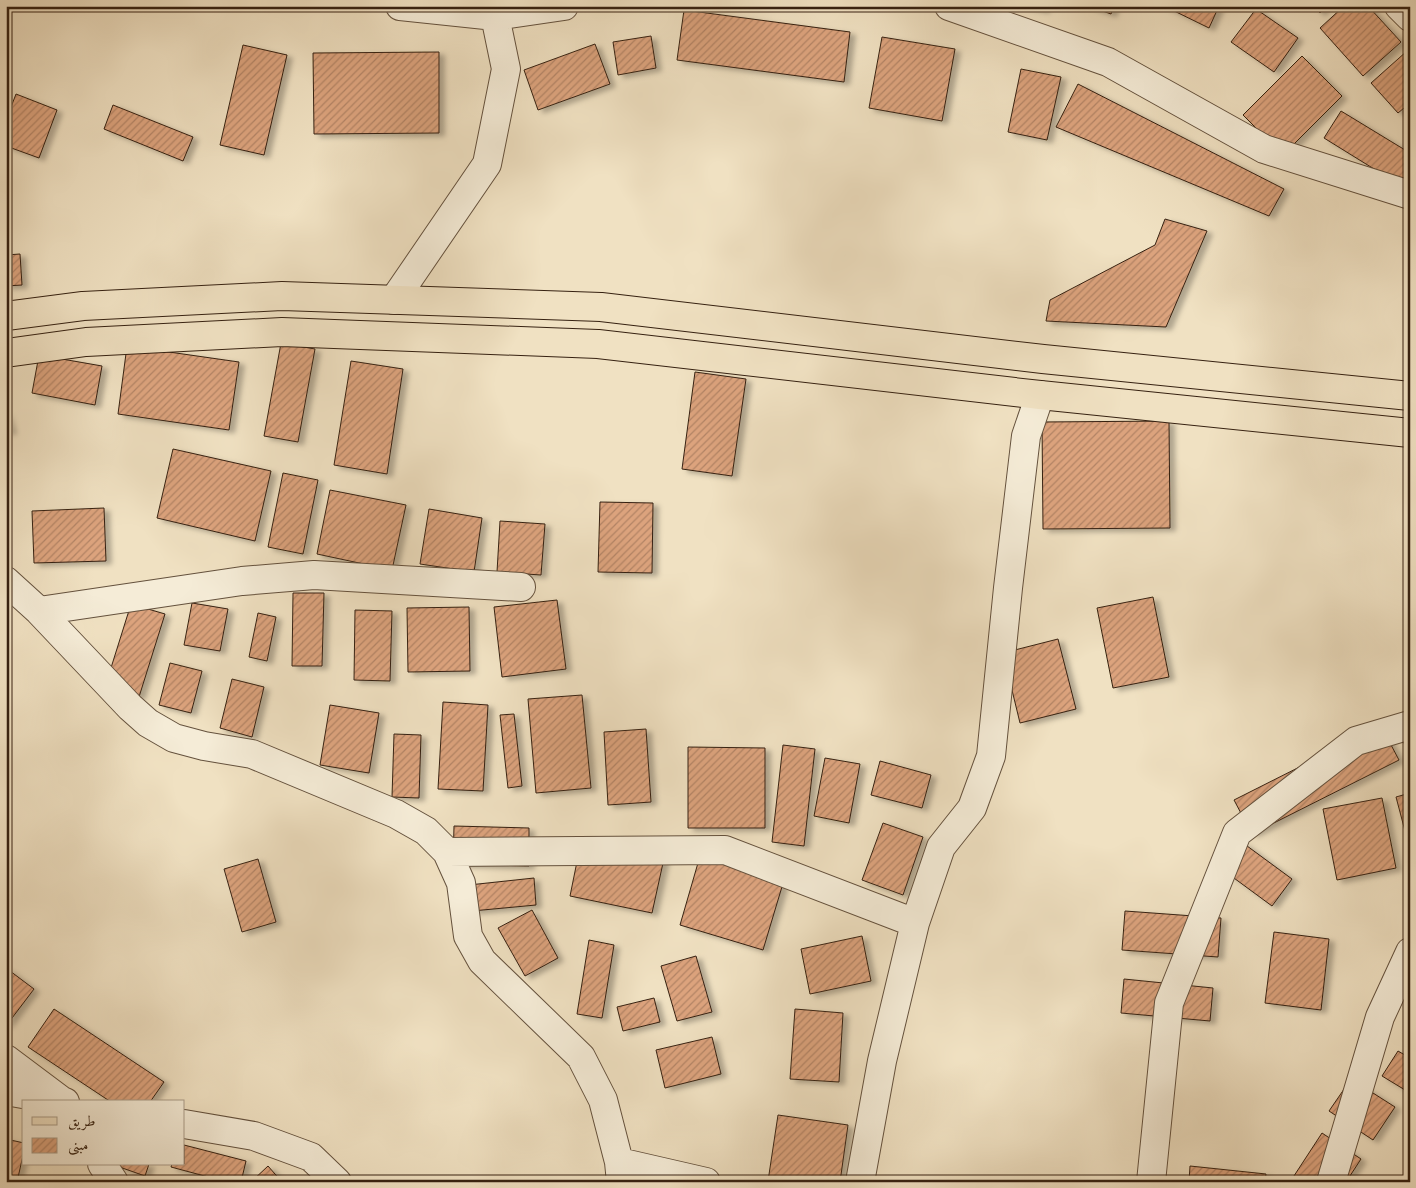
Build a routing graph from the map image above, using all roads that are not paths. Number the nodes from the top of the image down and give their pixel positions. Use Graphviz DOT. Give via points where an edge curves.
graph roads {
  1 [pos="564,6"];
  2 [pos="949,6"];
  3 [pos="1400,6"];
  4 [pos="407,7"];
  5 [pos="495,16"];
  6 [pos="1410,18"];
  7 [pos="1410,195"];
  8 [pos="394,300"];
  9 [pos="6,316"];
  10 [pos="6,353"];
  11 [pos="1040,395"];
  12 [pos="1410,396"];
  13 [pos="1410,433"];
  14 [pos="6,581"];
  15 [pos="521,587"];
  16 [pos="40,611"];
  17 [pos="1410,726"];
  18 [pos="447,852"];
  19 [pos="915,923"];
  20 [pos="1410,952"];
  21 [pos="6,1059"];
  22 [pos="6,1091"];
  23 [pos="53,1100"];
  24 [pos="60,1100"];
  25 [pos="185,1124"];
  26 [pos="103,1166"];
  27 [pos="620,1172"];
  28 [pos="114,1182"];
  29 [pos="337,1182"];
  30 [pos="706,1182"];
  31 [pos="860,1182"];
  32 [pos="1152,1182"];
  33 [pos="1331,1182"];
  1 -- 5 [label="street"];
  2 -- 7 [label="street" via="1108,62 1264,149"];
  3 -- 6 [label="street"];
  4 -- 5 [label="street"];
  5 -- 8 [label="street" via="506,69 487,164"];
  8 -- 9 [label="main road" via="282,296 83,306"];
  8 -- 12 [label="main road" via="600,307 1043,359"];
  10 -- 11 [label="main road" via="86,342 282,332 598,344"];
  11 -- 13 [label="main road"];
  11 -- 19 [label="street" via="1026,436 991,756 972,808 941,847"];
  14 -- 16 [label="street"];
  15 -- 16 [label="street" via="314,575 242,581"];
  16 -- 18 [label="street" via="148,723 174,738 252,754 396,814 426,831"];
  17 -- 32 [label="street" via="1356,741 1238,833 1169,1003"];
  18 -- 19 [label="street" via="725,850"];
  18 -- 27 [label="street" via="461,883 468,936 482,961 581,1057 603,1100"];
  19 -- 31 [label="street" via="882,1061"];
  20 -- 33 [label="street" via="1380,1017"];
  21 -- 24 [label="street"];
  22 -- 23 [label="street"];
  25 -- 29 [label="street" via="254,1136 311,1157"];
  26 -- 28 [label="street"];
  27 -- 30 [label="street"];
}
